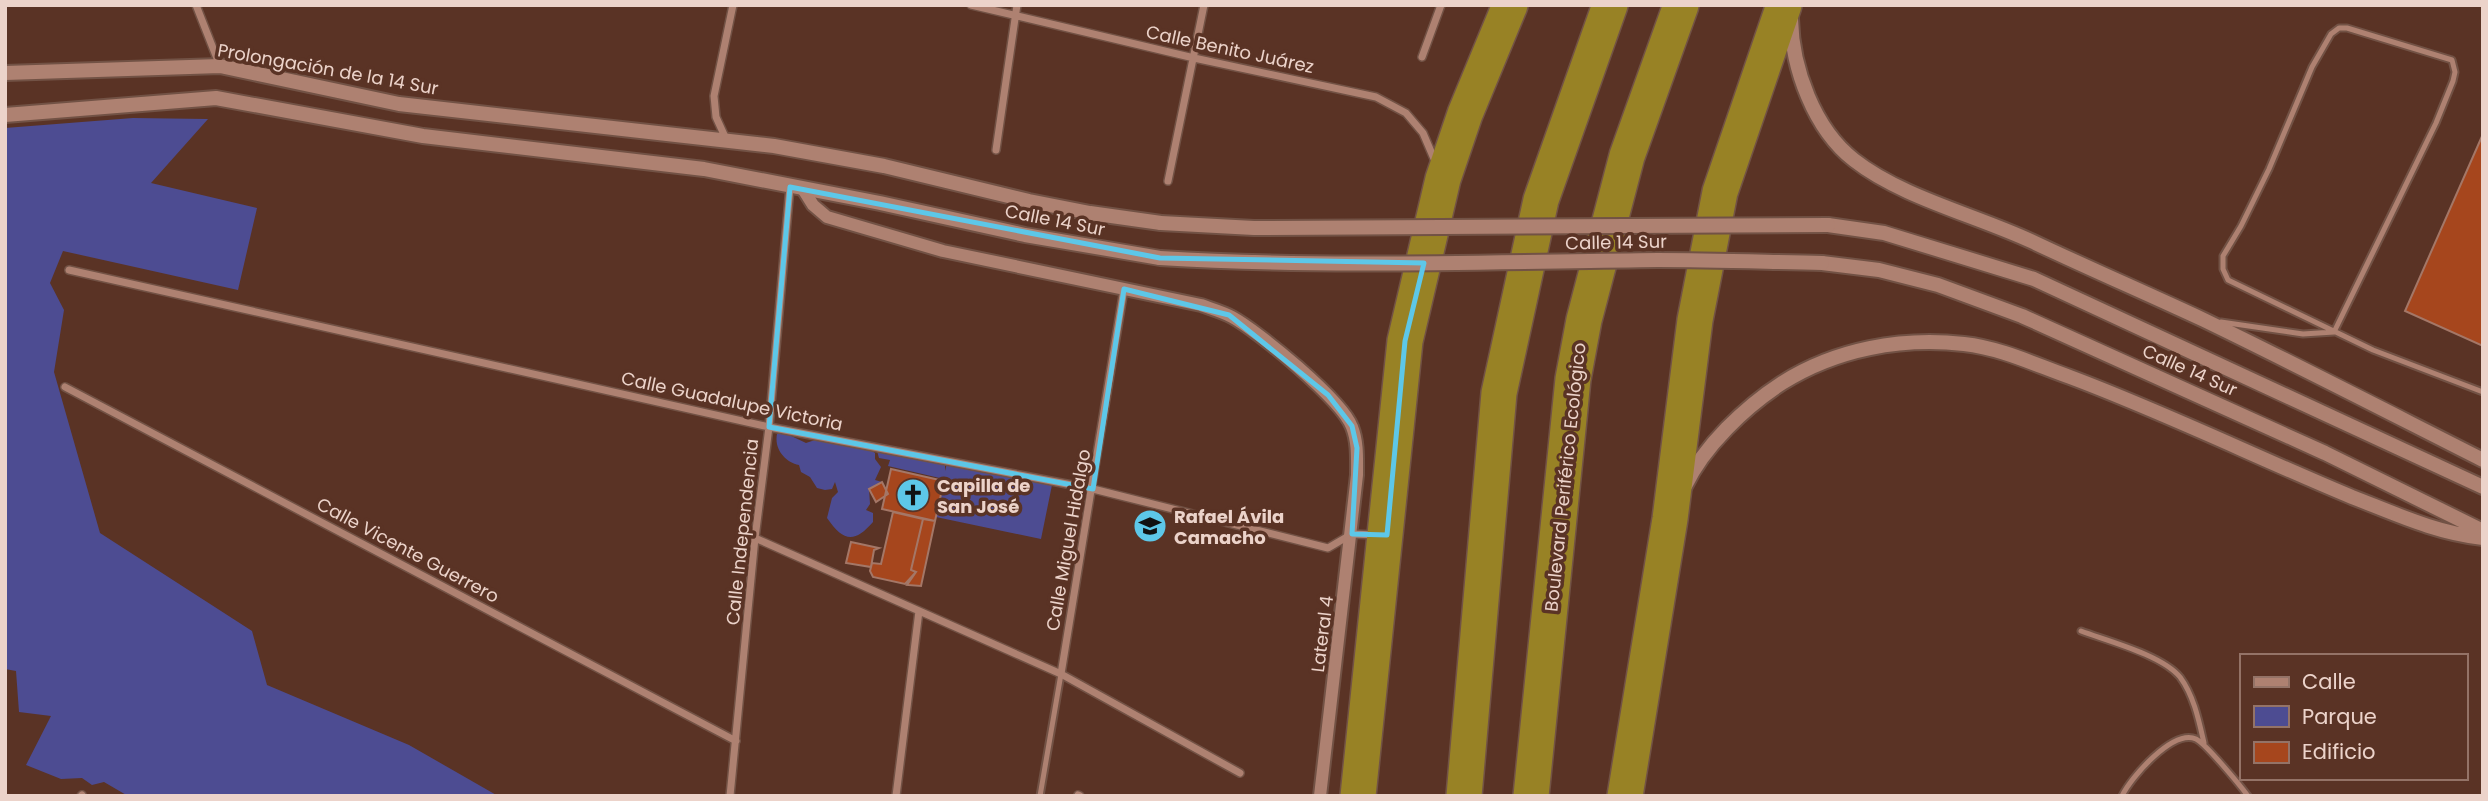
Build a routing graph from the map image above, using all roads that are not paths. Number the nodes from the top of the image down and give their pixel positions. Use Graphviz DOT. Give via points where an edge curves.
graph roads {
  1 [pos="196,5"];
  2 [pos="733,5"];
  3 [pos="971,5"];
  4 [pos="1017,5"];
  5 [pos="1204,5"];
  6 [pos="1441,5"];
  7 [pos="1510,5"];
  8 [pos="1610,5"];
  9 [pos="1681,5"];
  10 [pos="1784,5"];
  11 [pos="1791,5"];
  12 [pos="1015,17"];
  13 [pos="1422,57"];
  14 [pos="1194,58"];
  15 [pos="220,66"];
  16 [pos="5,73"];
  17 [pos="5,115"];
  18 [pos="727,140"];
  19 [pos="996,150"];
  20 [pos="1443,179"];
  21 [pos="1168,181"];
  22 [pos="796,188"];
  23 [pos="69,270"];
  24 [pos="1124,289"];
  25 [pos="2204,320"];
  26 [pos="2334,332"];
  27 [pos="65,387"];
  28 [pos="2483,392"];
  29 [pos="769,427"];
  30 [pos="2483,460"];
  31 [pos="2483,487"];
  32 [pos="1093,489"];
  33 [pos="1670,519"];
  34 [pos="2483,531"];
  35 [pos="1352,534"];
  36 [pos="1387,535"];
  37 [pos="755,538"];
  38 [pos="2483,538"];
  39 [pos="919,611"];
  40 [pos="2081,631"];
  41 [pos="1061,674"];
  42 [pos="736,741"];
  43 [pos="2204,743"];
  44 [pos="1240,773"];
  45 [pos="730,796"];
  46 [pos="895,796"];
  47 [pos="1040,796"];
  48 [pos="1320,796"];
  49 [pos="1358,796"];
  50 [pos="1464,796"];
  51 [pos="1531,796"];
  52 [pos="1625,796"];
  53 [pos="2122,796"];
  54 [pos="2248,796"];
  1 -- 15 [label="street"];
  2 -- 18 [label="street" via="714,96 716,117"];
  3 -- 12 [label="street, Calle Benito Juárez"];
  4 -- 12 [label="street"];
  5 -- 14 [label="street"];
  6 -- 13 [label="street"];
  7 -- 20 [label="highway"];
  8 -- 50 [label="highway" via="1541,200 1499,393"];
  9 -- 51 [label="highway, Boulevard Periférico Ecológico" via="1627,156 1581,331"];
  10 -- 33 [label="highway" via="1720,192 1695,320"];
  11 -- 25 [label="main road" via="1791,40 1807,96 1821,123 1854,160 1912,192 1997,225"];
  12 -- 14 [label="street, Calle Benito Juárez"];
  12 -- 19 [label="street"];
  14 -- 20 [label="street, Calle Benito Juárez" via="1376,97 1406,113 1423,133"];
  14 -- 21 [label="street"];
  15 -- 16 [label="main road, Prolongación de la 14 Sur"];
  15 -- 18 [label="main road, Prolongación de la 14 Sur" via="399,104"];
  17 -- 22 [label="main road, Calle 14 Sur" via="216,98 423,136 704,170"];
  18 -- 31 [label="main road, Calle 14 Sur, bridge" via="884,166 1090,213 1175,223 1254,228 1828,225 1884,233 2034,278"];
  20 -- 36 [label="highway" via="1405,341"];
  22 -- 24 [label="street, Lateral 4" via="827,217 943,251"];
  22 -- 29 [label="street, Calle Independencia"];
  22 -- 34 [label="main road, Calle 14 Sur, bridge" via="1062,242 1252,264 1661,260 1822,263 1880,270 1938,285 2022,317 2325,453"];
  23 -- 29 [label="street, Calle Guadalupe Victoria"];
  24 -- 32 [label="street, Calle Miguel Hidalgo"];
  24 -- 35 [label="street, Lateral 4" via="1229,315 1249,327 1343,410 1357,448"];
  25 -- 26 [label="lane" via="2303,334"];
  25 -- 30 [label="main road"];
  26 -- 26 [label="lane" via="2228,280 2222,263 2312,67 2332,34 2347,28 2446,57 2452,60 2455,72 2437,123"];
  26 -- 28 [label="lane"];
  27 -- 42 [label="street, Calle Vicente Guerrero"];
  29 -- 32 [label="street, Calle Guadalupe Victoria"];
  29 -- 37 [label="street, Calle Independencia"];
  32 -- 35 [label="street, Calle Guadalupe Victoria" via="1328,548"];
  32 -- 41 [label="street, Calle Miguel Hidalgo"];
  33 -- 38 [label="main road" via="1699,464 1736,419 1773,389 1846,354 1898,343 1941,342 1994,349 2112,393 2429,528"];
  33 -- 52 [label="highway"];
  35 -- 36 [label="street, Calle Guadalupe Victoria"];
  35 -- 48 [label="street, Lateral 4"];
  36 -- 49 [label="highway"];
  37 -- 39 [label="street"];
  37 -- 42 [label="street, Calle Independencia"];
  39 -- 41 [label="street"];
  39 -- 46 [label="street"];
  40 -- 43 [label="lane" via="2155,660 2178,675 2189,692"];
  41 -- 44 [label="street"];
  41 -- 47 [label="lane, Calle Miguel Hidalgo"];
  42 -- 45 [label="street, Calle Independencia"];
  43 -- 53 [label="lane" via="2193,737 2181,739 2159,752 2138,770"];
  43 -- 54 [label="lane"];
}
